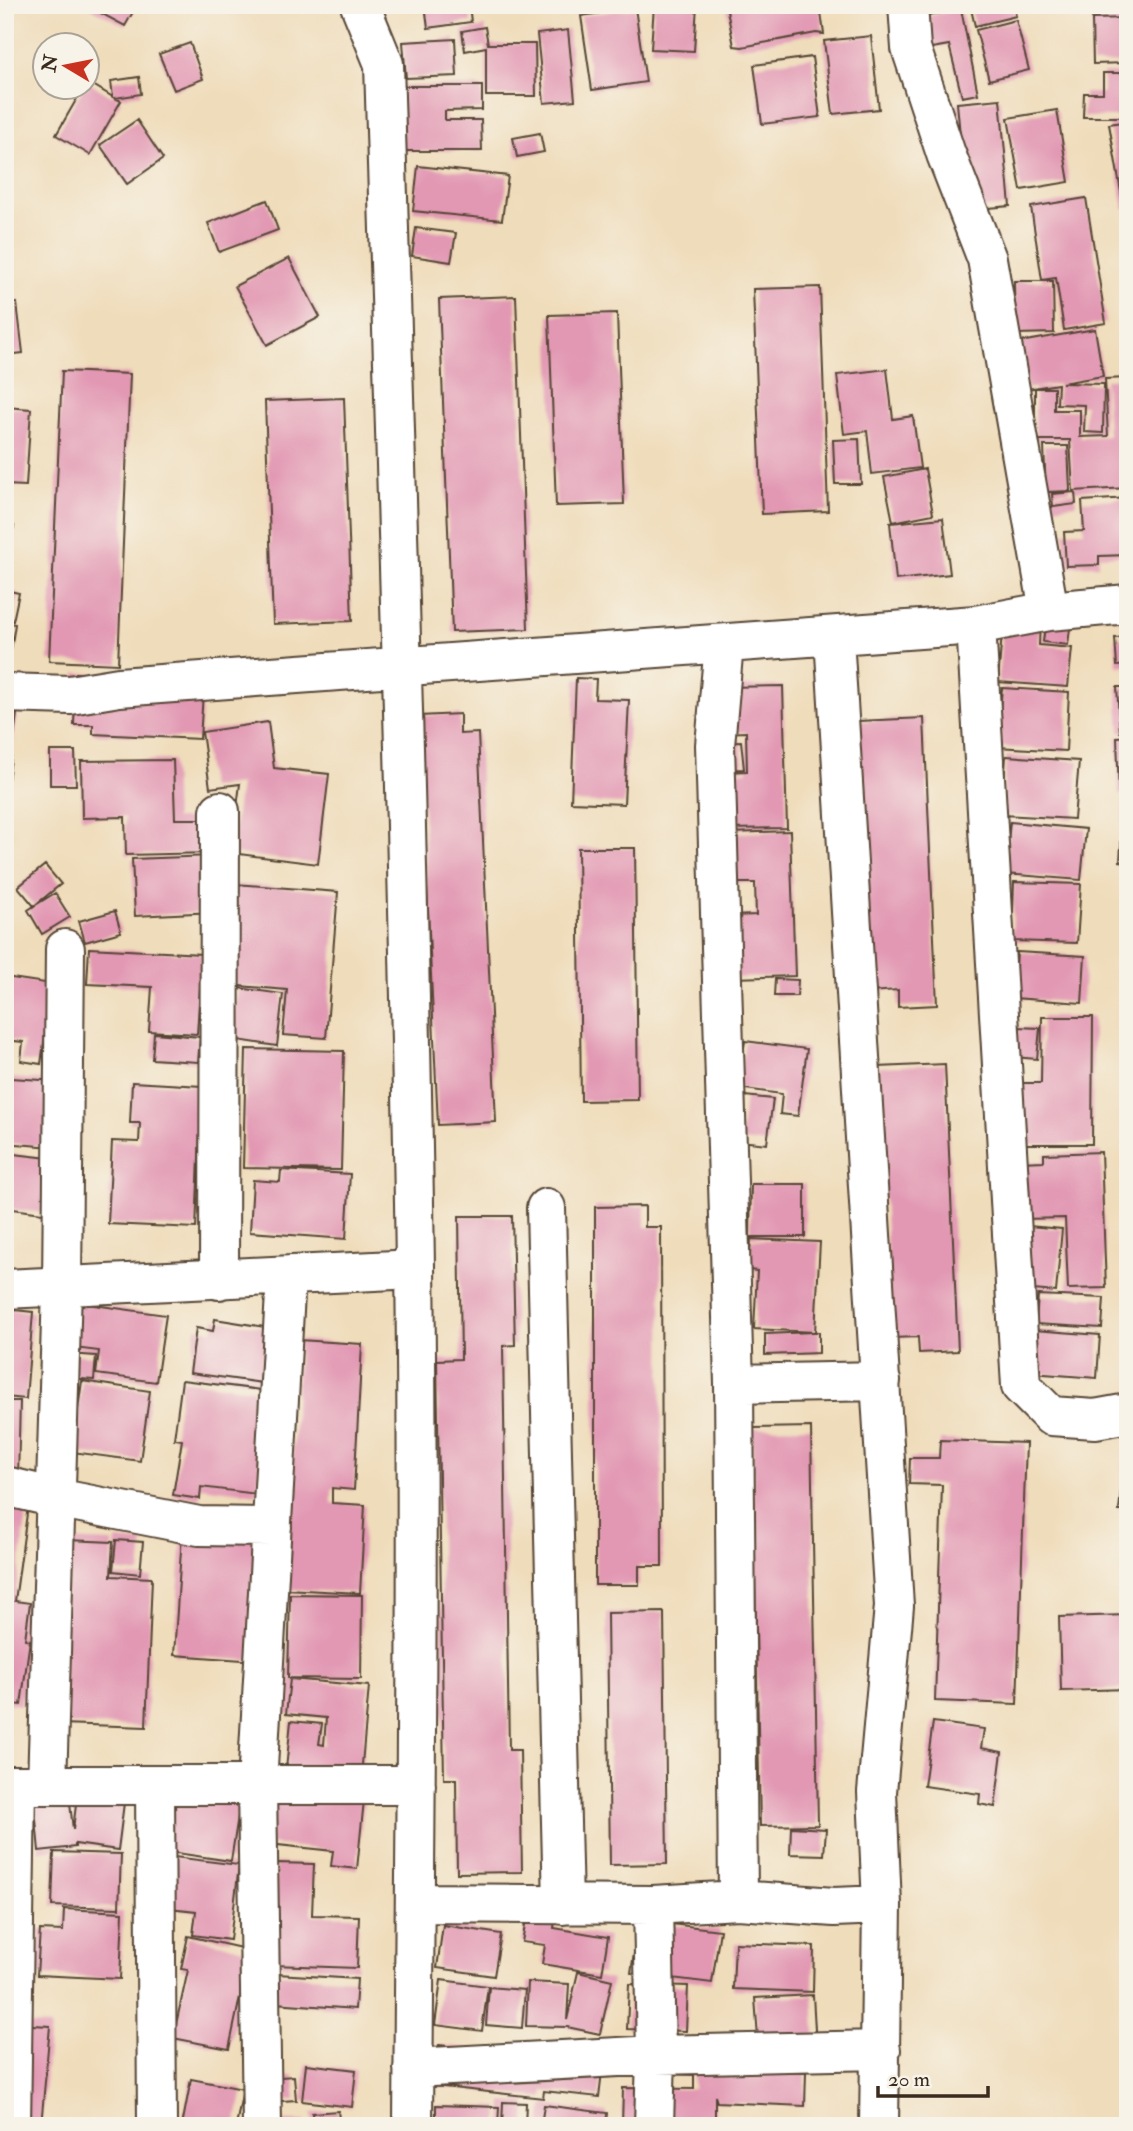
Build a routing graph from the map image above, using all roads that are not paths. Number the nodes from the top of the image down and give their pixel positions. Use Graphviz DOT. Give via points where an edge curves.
graph roads {
  1 [pos="360,5"];
  2 [pos="908,5"];
  3 [pos="1128,604"];
  4 [pos="1049,611"];
  5 [pos="976,625"];
  6 [pos="834,636"];
  7 [pos="724,644"];
  8 [pos="403,667"];
  9 [pos="5,693"];
  10 [pos="220,811"];
  11 [pos="65,949"];
  12 [pos="546,1208"];
  13 [pos="415,1269"];
  14 [pos="286,1276"];
  15 [pos="219,1280"];
  16 [pos="62,1288"];
  17 [pos="5,1289"];
  18 [pos="881,1381"];
  19 [pos="734,1384"];
  20 [pos="1128,1413"];
  21 [pos="5,1486"];
  22 [pos="56,1498"];
  23 [pos="272,1527"];
  24 [pos="23,1785"];
  25 [pos="155,1785"];
  26 [pos="257,1785"];
  27 [pos="416,1785"];
  28 [pos="738,1900"];
  29 [pos="415,1903"];
  30 [pos="563,1905"];
  31 [pos="653,1905"];
  32 [pos="882,1905"];
  33 [pos="881,2050"];
  34 [pos="656,2055"];
  35 [pos="413,2068"];
  36 [pos="11,2126"];
  37 [pos="157,2126"];
  38 [pos="262,2126"];
  39 [pos="413,2126"];
  40 [pos="654,2126"];
  41 [pos="879,2126"];
  1 -- 8 [label="street" via="384,64"];
  2 -- 4 [label="street" via="911,48 986,259"];
  3 -- 4 [label="street"];
  4 -- 5 [label="street"];
  5 -- 6 [label="street"];
  5 -- 20 [label="street" via="1021,1386 1051,1416 1095,1419"];
  6 -- 7 [label="street"];
  6 -- 18 [label="street"];
  7 -- 8 [label="street"];
  7 -- 19 [label="street" via="715,745"];
  8 -- 9 [label="street" via="119,687 69,695"];
  8 -- 13 [label="street"];
  10 -- 15 [label="street"];
  11 -- 16 [label="street"];
  12 -- 30 [label="street"];
  13 -- 14 [label="street"];
  13 -- 27 [label="street"];
  14 -- 15 [label="street"];
  14 -- 23 [label="street"];
  15 -- 16 [label="street"];
  16 -- 17 [label="street"];
  16 -- 22 [label="street"];
  18 -- 19 [label="street"];
  18 -- 32 [label="street" via="894,1606 877,1792"];
  19 -- 28 [label="street"];
  21 -- 22 [label="street"];
  22 -- 23 [label="street" via="199,1526"];
  22 -- 24 [label="street"];
  23 -- 26 [label="street"];
  24 -- 25 [label="street"];
  24 -- 36 [label="street"];
  25 -- 26 [label="street"];
  25 -- 37 [label="street"];
  26 -- 27 [label="street"];
  26 -- 38 [label="street"];
  27 -- 29 [label="street"];
  28 -- 31 [label="street"];
  28 -- 32 [label="street" via="834,1907"];
  29 -- 30 [label="street"];
  29 -- 35 [label="street"];
  30 -- 31 [label="street"];
  31 -- 34 [label="street"];
  32 -- 33 [label="street"];
  33 -- 34 [label="street"];
  33 -- 41 [label="street"];
  34 -- 35 [label="street"];
  34 -- 40 [label="street"];
  35 -- 39 [label="street"];
}
